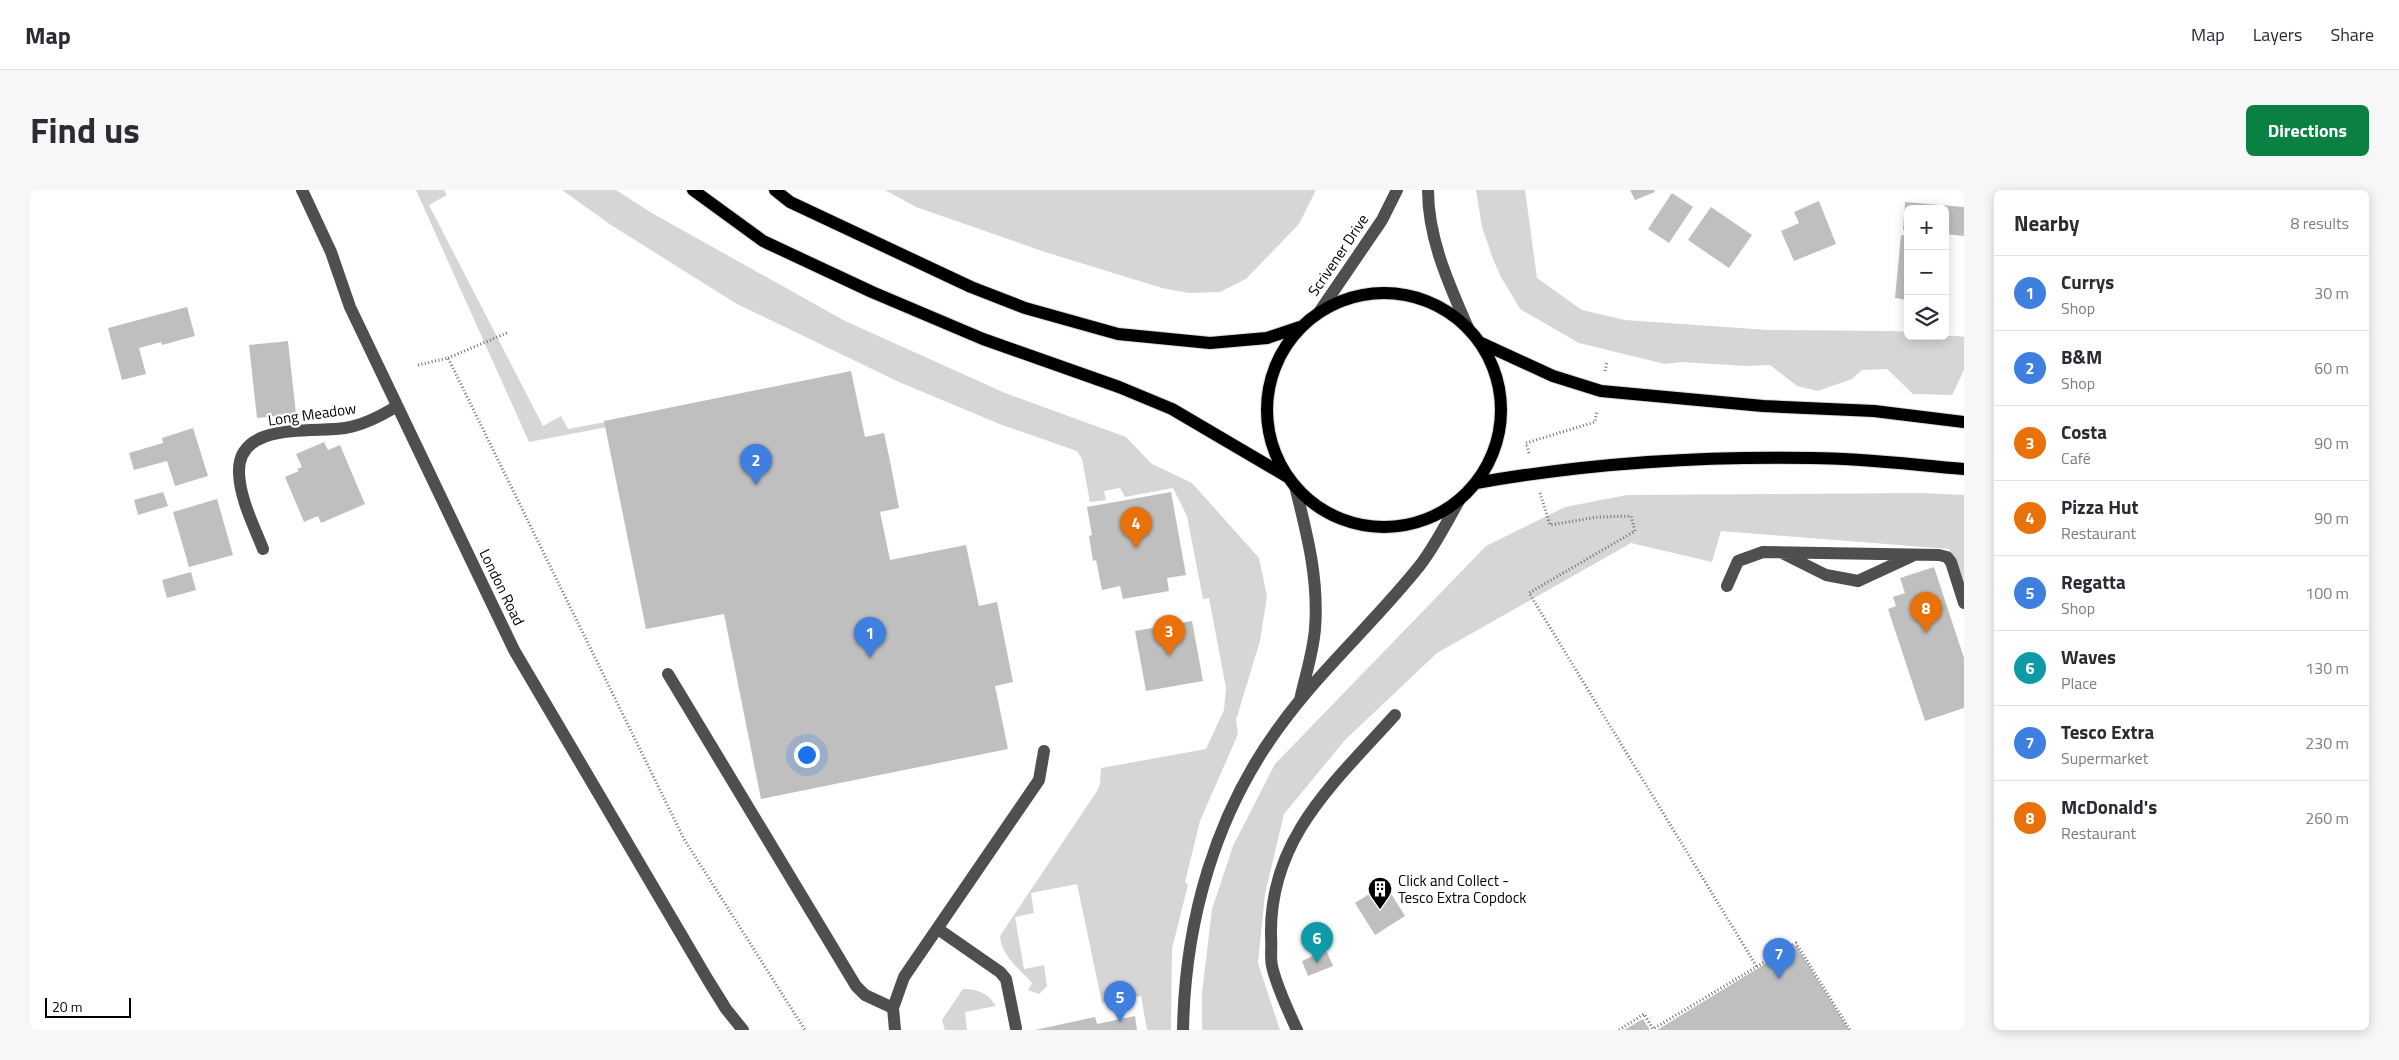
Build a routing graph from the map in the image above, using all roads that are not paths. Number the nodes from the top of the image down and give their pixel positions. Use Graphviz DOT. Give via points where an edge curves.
graph roads {
  1 [pos="302,190"];
  2 [pos="693,190"];
  3 [pos="775,190"];
  4 [pos="1397,190"];
  5 [pos="1428,190"];
  6 [pos="1320,311"];
  7 [pos="1300,327"];
  8 [pos="1468,328"];
  9 [pos="1480,342"];
  10 [pos="397,406"];
  11 [pos="1964,422"];
  12 [pos="1964,469"];
  13 [pos="1290,481"];
  14 [pos="1476,483"];
  15 [pos="1460,499"];
  16 [pos="263,550"];
  17 [pos="1779,552"];
  18 [pos="1917,554"];
  19 [pos="1727,586"];
  20 [pos="1964,604"];
  21 [pos="668,674"];
  22 [pos="1300,700"];
  23 [pos="1395,715"];
  24 [pos="1044,751"];
  25 [pos="938,929"];
  26 [pos="892,1008"];
  27 [pos="1016,1028"];
  28 [pos="743,1030"];
  29 [pos="895,1030"];
  30 [pos="1183,1030"];
  31 [pos="1297,1030"];
  1 -- 10 [label="street, London Road" via="331,252 350,307"];
  2 -- 13 [label="main road" via="763,241 983,339 1172,409"];
  3 -- 7 [label="main road" via="790,202 971,287 1025,308 1110,332 1210,344 1267,338"];
  4 -- 6 [label="street, Scrivener Drive" via="1382,220"];
  5 -- 8 [label="street" via="1434,240"];
  6 -- 7 [label="main road"];
  6 -- 8 [label="main road" via="1355,296 1386,292 1429,301"];
  7 -- 13 [label="main road" via="1282,351 1270,381 1266,414 1273,451"];
  8 -- 9 [label="main road"];
  9 -- 11 [label="main road" via="1553,376 1601,391"];
  9 -- 14 [label="main road" via="1500,392 1500,427 1491,458"];
  10 -- 16 [label="street, Long Meadow" via="360,425 289,431 260,439 247,447 240,462 240,483"];
  10 -- 28 [label="street, London Road" via="514,650 708,980"];
  12 -- 14 [label="main road" via="1814,458 1636,461 1535,472"];
  13 -- 15 [label="main road" via="1317,507 1342,520 1368,526 1396,527 1422,521"];
  13 -- 22 [label="street" via="1311,546 1315,589 1314,630"];
  14 -- 15 [label="main road"];
  15 -- 22 [label="street" via="1422,563"];
  17 -- 18 [label="street"];
  17 -- 18 [label="street" via="1826,575 1858,581"];
  17 -- 19 [label="street" via="1763,552 1738,561"];
  18 -- 20 [label="street" via="1947,557"];
  21 -- 26 [label="street" via="856,986 865,995"];
  22 -- 30 [label="street" via="1239,793 1207,869 1193,925 1184,989"];
  23 -- 31 [label="street" via="1313,807 1297,832 1279,874 1271,913 1272,966"];
  24 -- 25 [label="street" via="1039,780"];
  25 -- 26 [label="street" via="904,977"];
  25 -- 27 [label="street" via="1006,979"];
  26 -- 29 [label="street"];
}
